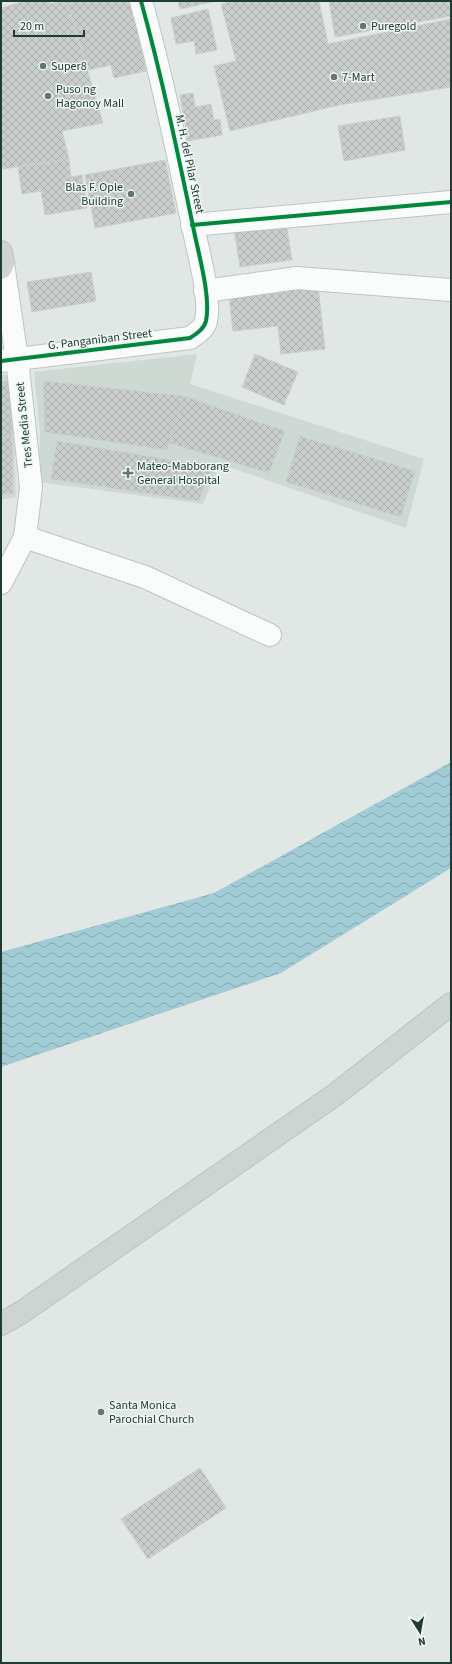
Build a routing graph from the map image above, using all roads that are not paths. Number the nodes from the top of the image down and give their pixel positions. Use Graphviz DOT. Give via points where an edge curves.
graph roads {
  1 [pos="141,1"];
  2 [pos="451,202"];
  3 [pos="192,225"];
  4 [pos="2,261"];
  5 [pos="451,290"];
  6 [pos="205,291"];
  7 [pos="200,332"];
  8 [pos="9,360"];
  9 [pos="25,537"];
  10 [pos="1,583"];
  11 [pos="270,635"];
  12 [pos="451,1004"];
  13 [pos="1,1324"];
  1 -- 3 [label="street, M. H. del Pilar Street" via="165,95"];
  2 -- 3 [label="street"];
  3 -- 6 [label="street, M. H. del Pilar Street"];
  4 -- 8 [label="street, Tres Media Street"];
  5 -- 6 [label="street" via="297,278"];
  6 -- 7 [label="street, M. H. del Pilar Street" via="206,323"];
  7 -- 8 [label="street, G. Panganiban Street" via="190,338"];
  8 -- 9 [label="street, Tres Media Street" via="31,487"];
  9 -- 10 [label="street, Tres Media Street"];
  9 -- 11 [label="street" via="145,577"];
  12 -- 13 [label="main road" via="336,1094"];
}
